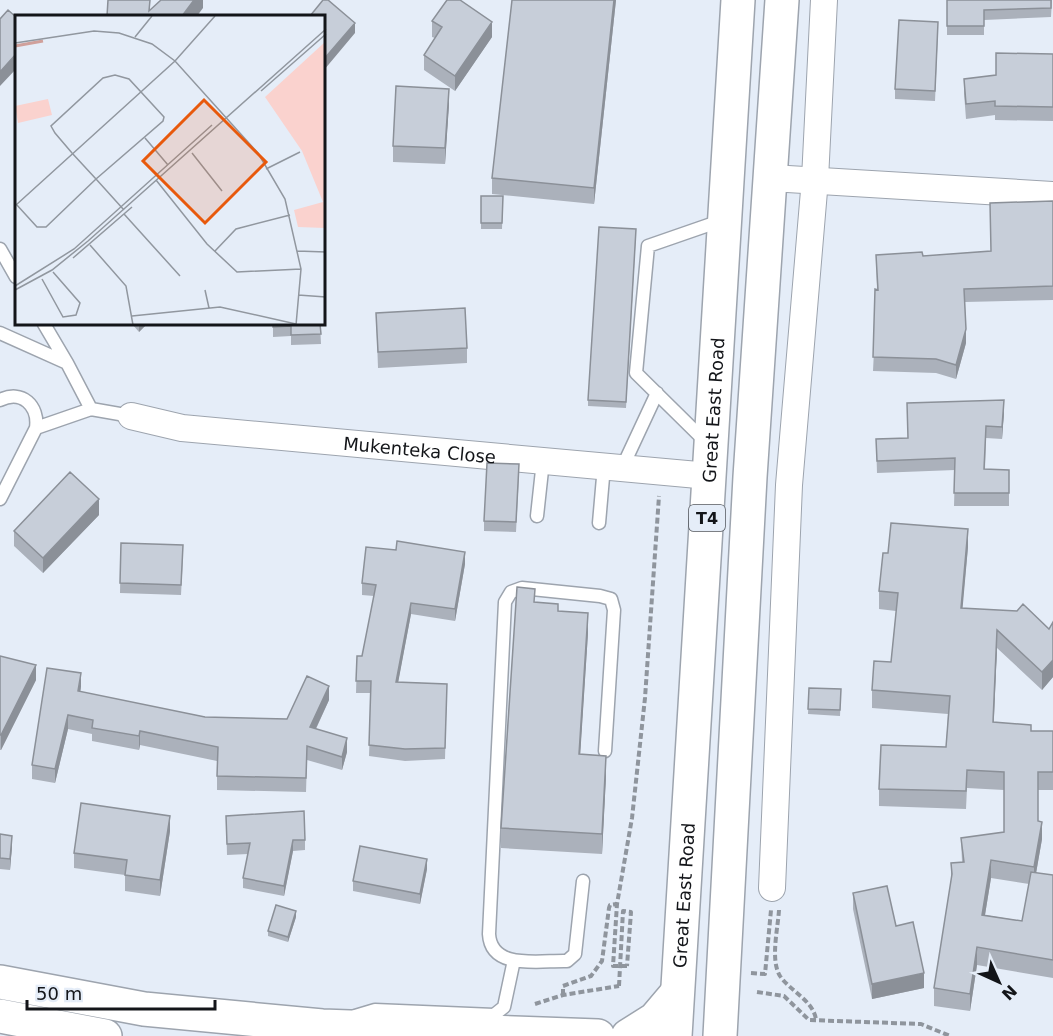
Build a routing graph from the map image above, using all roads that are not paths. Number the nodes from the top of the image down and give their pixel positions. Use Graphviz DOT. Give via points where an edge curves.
graph roads {
  1 [pos="738,0"];
  2 [pos="782,0"];
  3 [pos="824,0"];
  4 [pos="771,178"];
  5 [pos="815,179"];
  6 [pos="1053,195"];
  7 [pos="725,220"];
  8 [pos="0,249"];
  9 [pos="15,275"];
  10 [pos="45,326"];
  11 [pos="0,333"];
  12 [pos="67,363"];
  13 [pos="657,393"];
  14 [pos="0,400"];
  15 [pos="91,409"];
  16 [pos="131,416"];
  17 [pos="36,428"];
  18 [pos="543,461"];
  19 [pos="709,461"];
  20 [pos="613,467"];
  21 [pos="0,500"];
  22 [pos="537,516"];
  23 [pos="598,524"];
  24 [pos="605,751"];
  25 [pos="583,881"];
  26 [pos="774,900"];
  27 [pos="514,960"];
  28 [pos="0,982"];
  29 [pos="677,993"];
  30 [pos="0,1016"];
  31 [pos="322,1026"];
  32 [pos="105,1036"];
  33 [pos="598,1036"];
  34 [pos="628,1036"];
  35 [pos="675,1036"];
  36 [pos="720,1036"];
  1 -- 7 [label="main road, Great East Road / T4"];
  2 -- 4 [label="main road, T4"];
  3 -- 5 [label="street"];
  4 -- 5 [label="street"];
  4 -- 36 [label="main road, T4" via="750,477"];
  5 -- 6 [label="street"];
  5 -- 26 [label="street" via="789,485"];
  7 -- 13 [label="lane" via="648,246 636,373"];
  7 -- 19 [label="main road, Great East Road / T4"];
  8 -- 9 [label="lane"];
  10 -- 12 [label="lane"];
  11 -- 12 [label="lane"];
  12 -- 15 [label="lane"];
  13 -- 19 [label="lane"];
  13 -- 20 [label="lane"];
  14 -- 17 [label="lane" via="15,396 31,404 36,411"];
  15 -- 16 [label="lane"];
  15 -- 17 [label="lane"];
  16 -- 18 [label="street, Mukenteka Close" via="182,428"];
  17 -- 21 [label="lane"];
  18 -- 20 [label="street, Mukenteka Close"];
  18 -- 22 [label="lane"];
  19 -- 20 [label="street, Mukenteka Close" via="660,471"];
  19 -- 29 [label="main road, Great East Road / T4"];
  20 -- 23 [label="lane"];
  24 -- 27 [label="lane" via="614,610 611,599 522,588 511,592 505,602 489,944 497,955"];
  25 -- 27 [label="lane" via="575,954 567,961"];
  27 -- 31 [label="lane" via="504,1007 494,1015 375,1010"];
  28 -- 31 [label="main road" via="144,1009"];
  29 -- 34 [label="main road" via="655,1019"];
  29 -- 35 [label="main road, Great East Road / T4"];
  30 -- 32 [label="main road"];
  31 -- 33 [label="main road"];
}
